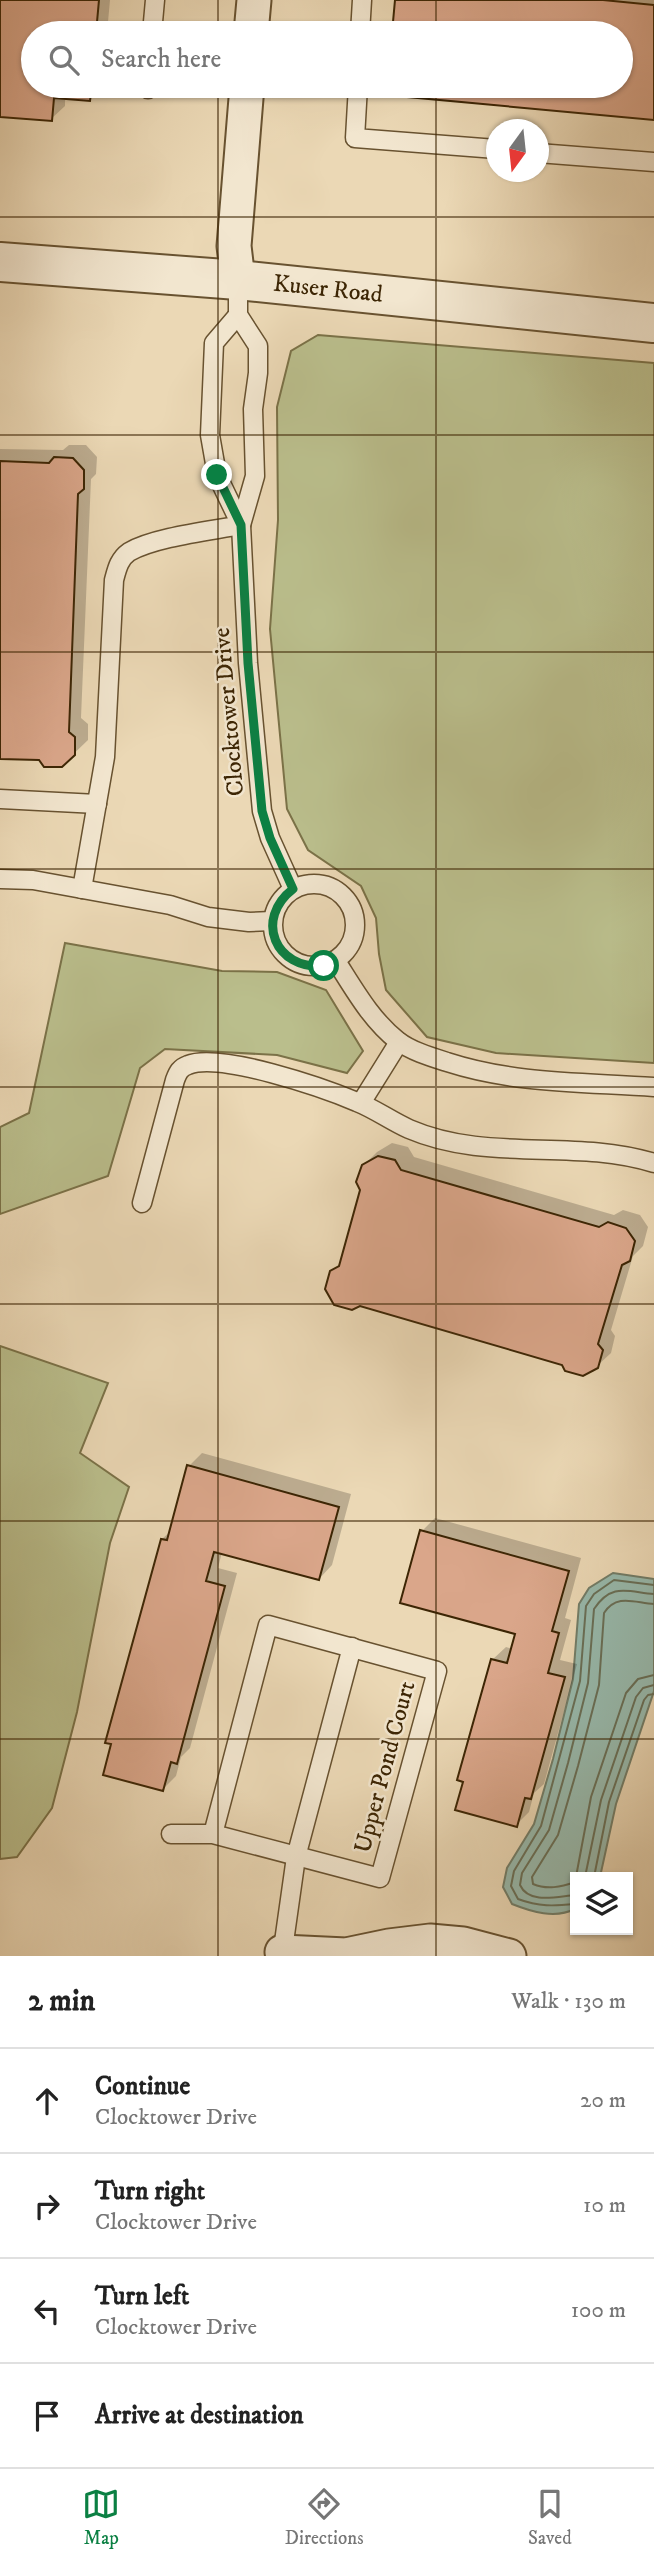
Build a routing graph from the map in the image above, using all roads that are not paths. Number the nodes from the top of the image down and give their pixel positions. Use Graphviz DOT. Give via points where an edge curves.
graph roads {
  1 [pos="155,0"];
  2 [pos="254,0"];
  3 [pos="362,0"];
  4 [pos="153,21"];
  5 [pos="252,21"];
  6 [pos="361,21"];
  7 [pos="246,98"];
  8 [pos="357,98"];
  9 [pos="486,148"];
  10 [pos="549,154"];
  11 [pos="654,162"];
  12 [pos="0,262"];
  13 [pos="238,298"];
  14 [pos="654,323"];
  15 [pos="241,525"];
  16 [pos="0,799"];
  17 [pos="97,804"];
  18 [pos="0,879"];
  19 [pos="82,889"];
  20 [pos="293,889"];
  21 [pos="272,921"];
  22 [pos="336,961"];
  23 [pos="400,1042"];
  24 [pos="654,1087"];
  25 [pos="360,1103"];
  26 [pos="654,1163"];
  27 [pos="142,1203"];
  28 [pos="352,1647"];
  29 [pos="171,1834"];
  30 [pos="213,1834"];
  31 [pos="296,1857"];
  32 [pos="282,1954"];
  33 [pos="347,1955"];
  34 [pos="509,1956"];
  1 -- 4 [label="lane"];
  2 -- 5 [label="street"];
  3 -- 6 [label="lane"];
  7 -- 13 [label="street" via="234,246"];
  8 -- 9 [label="lane" via="355,138"];
  10 -- 11 [label="lane"];
  12 -- 13 [label="street, Kuser Road"];
  13 -- 14 [label="street, Kuser Road"];
  13 -- 15 [label="lane, Clocktower Drive" via="258,346 253,409 255,476"];
  13 -- 15 [label="lane, Clocktower Drive" via="214,343 210,435 217,475"];
  15 -- 17 [label="lane" via="153,543 128,553 118,563 105,757"];
  15 -- 20 [label="lane, Clocktower Drive" via="262,811"];
  16 -- 17 [label="lane"];
  17 -- 19 [label="lane"];
  18 -- 19 [label="lane"];
  19 -- 21 [label="lane" via="208,917"];
  20 -- 21 [label="lane" via="283,897"];
  20 -- 22 [label="lane" via="321,884 340,894 353,911 354,939"];
  21 -- 22 [label="lane" via="278,947 298,964 324,966"];
  22 -- 23 [label="lane" via="363,1003"];
  23 -- 24 [label="lane" via="481,1073"];
  23 -- 25 [label="lane"];
  25 -- 26 [label="lane" via="443,1142 488,1149 604,1152"];
  25 -- 27 [label="lane" via="265,1071 191,1063 180,1069 175,1080"];
  28 -- 30 [label="lane, Upper Pond Court" via="268,1625"];
  28 -- 31 [label="lane"];
  28 -- 31 [label="lane, Upper Pond Court" via="437,1671 380,1878"];
  29 -- 30 [label="lane, Upper Pond Court"];
  30 -- 31 [label="lane, Upper Pond Court"];
  31 -- 32 [label="lane"];
  32 -- 33 [label="street"];
  33 -- 34 [label="street" via="430,1941"];
}
